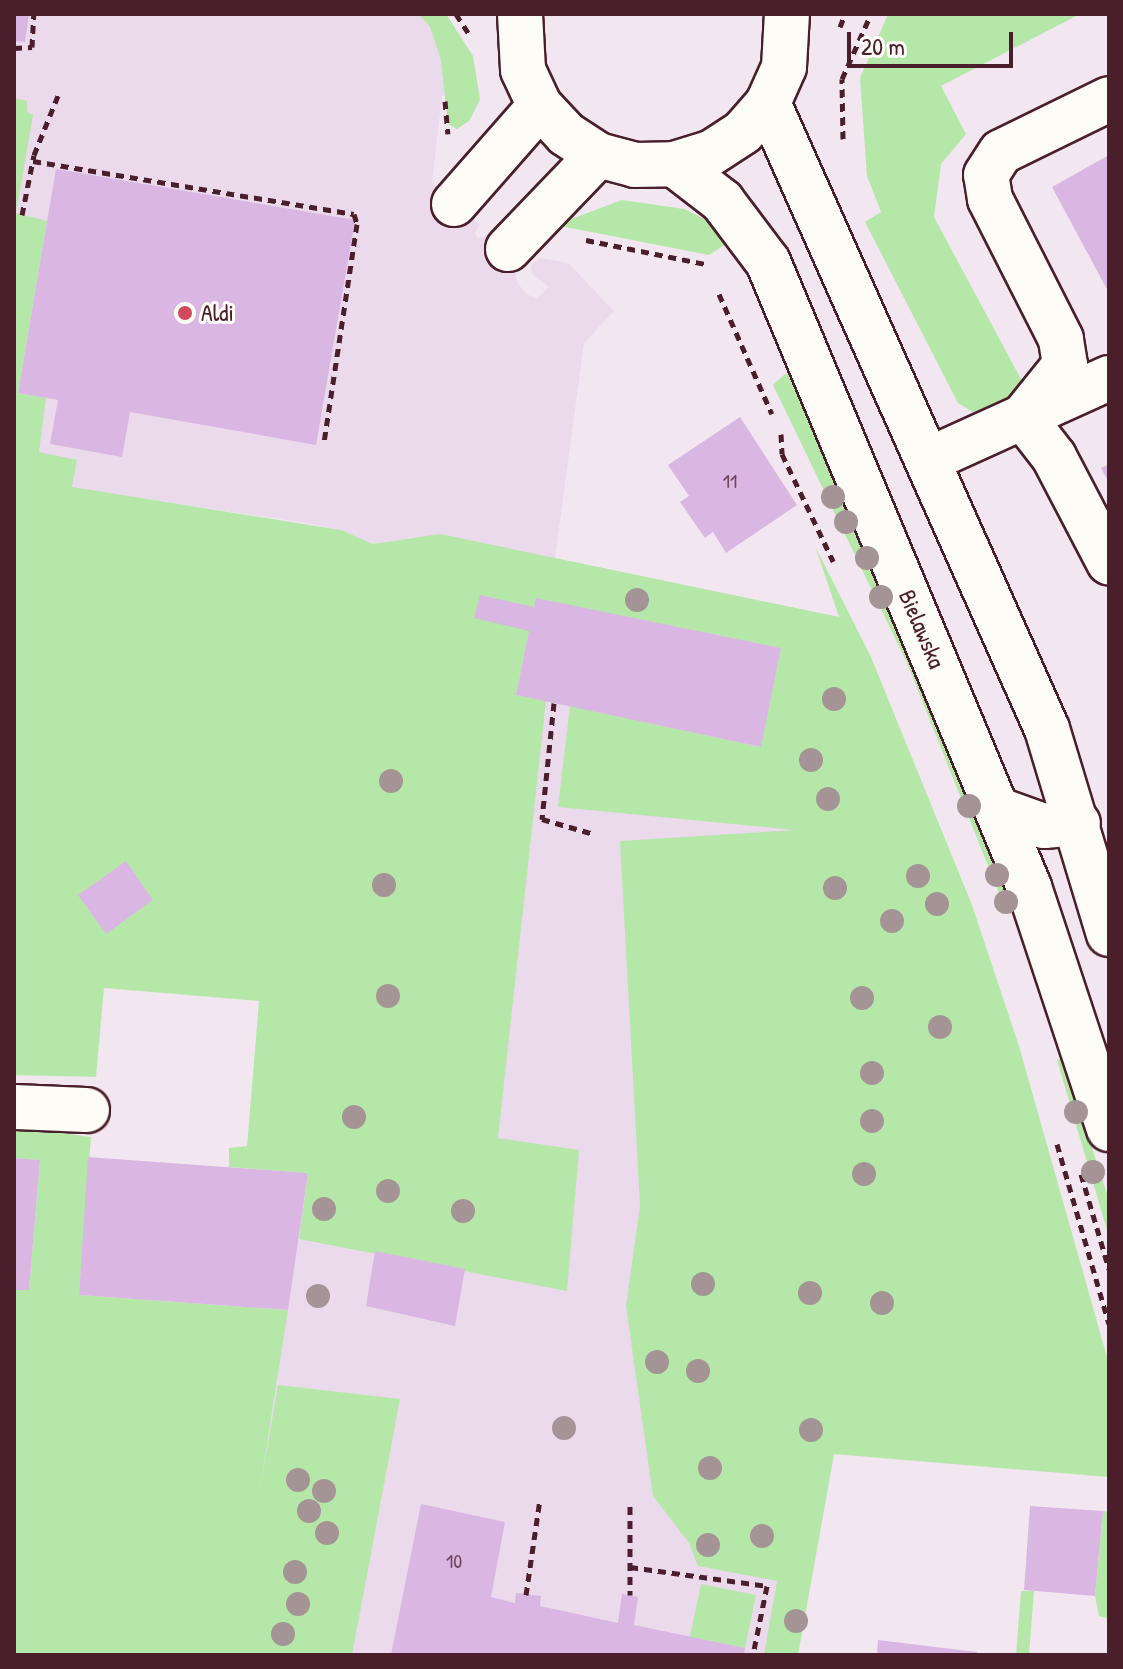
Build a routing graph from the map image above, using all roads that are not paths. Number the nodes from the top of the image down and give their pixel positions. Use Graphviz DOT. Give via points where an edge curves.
graph roads {
  1 [pos="803,23"];
  2 [pos="504,27"];
  3 [pos="1109,99"];
  4 [pos="768,103"];
  5 [pos="540,106"];
  6 [pos="598,155"];
  7 [pos="674,164"];
  8 [pos="454,204"];
  9 [pos="508,249"];
  10 [pos="1109,378"];
  11 [pos="1023,417"];
  12 [pos="928,460"];
  13 [pos="1109,562"];
  14 [pos="999,810"];
  15 [pos="1078,823"];
  16 [pos="1109,934"];
  17 [pos="1093,1025"];
  18 [pos="14,1107"];
  19 [pos="87,1110"];
  20 [pos="1109,1129"];
  1 -- 4 [label="main road"];
  2 -- 5 [label="main road"];
  3 -- 11 [label="main road" via="1001,152 986,175 990,199 1061,339 1065,365"];
  4 -- 7 [label="main road" via="743,132 711,153"];
  4 -- 12 [label="main road"];
  5 -- 6 [label="main road" via="566,134"];
  5 -- 8 [label="main road"];
  6 -- 7 [label="main road" via="635,165"];
  6 -- 9 [label="main road"];
  7 -- 14 [label="main road, Bielawska" via="722,201 768,262"];
  10 -- 11 [label="main road"];
  11 -- 12 [label="main road"];
  11 -- 13 [label="main road" via="1054,457"];
  12 -- 15 [label="main road" via="1047,729"];
  14 -- 15 [label="main road" via="1044,826"];
  14 -- 17 [label="main road, Bielawska"];
  15 -- 16 [label="main road"];
  17 -- 20 [label="main road, Bielawska"];
  18 -- 19 [label="main road"];
}
